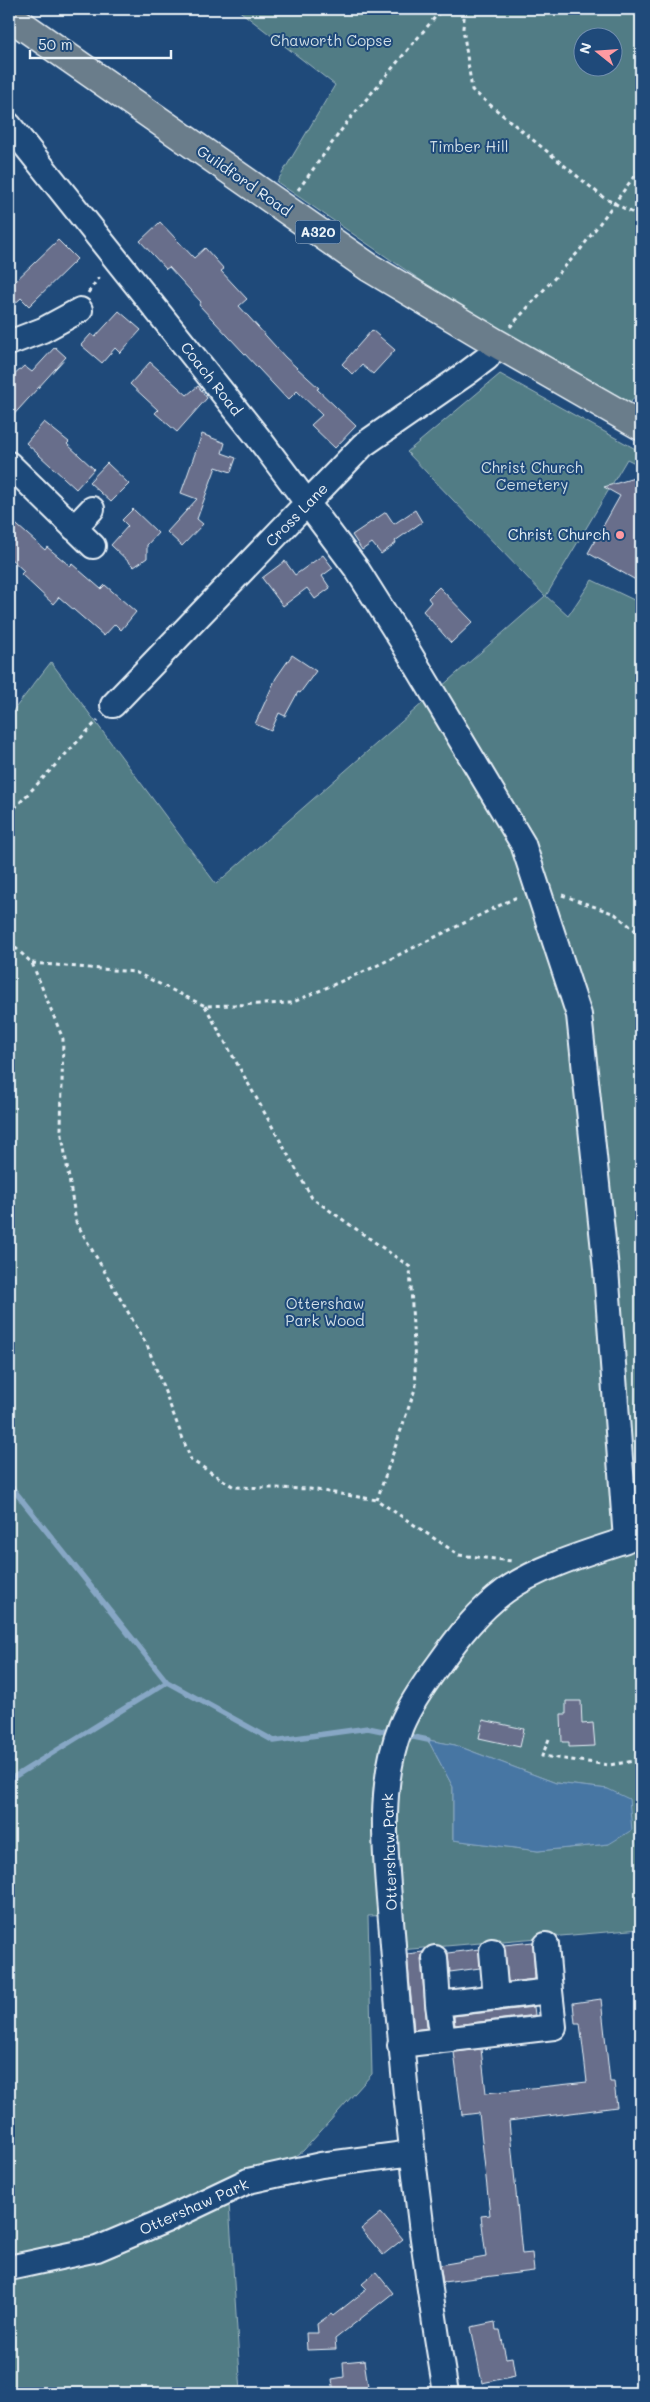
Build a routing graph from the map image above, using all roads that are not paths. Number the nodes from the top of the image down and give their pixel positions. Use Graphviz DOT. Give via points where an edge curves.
graph roads {
  1 [pos="12,9"];
  2 [pos="9,14"];
  3 [pos="9,125"];
  4 [pos="80,310"];
  5 [pos="9,343"];
  6 [pos="496,343"];
  7 [pos="641,426"];
  8 [pos="9,464"];
  9 [pos="308,503"];
  10 [pos="92,509"];
  11 [pos="74,528"];
  12 [pos="93,546"];
  13 [pos="113,705"];
  14 [pos="538,887"];
  15 [pos="546,1945"];
  16 [pos="492,1951"];
  17 [pos="435,1958"];
  18 [pos="550,1992"];
  19 [pos="496,1998"];
  20 [pos="438,2004"];
  21 [pos="443,2040"];
  22 [pos="400,2045"];
  23 [pos="412,2153"];
  24 [pos="9,2268"];
  25 [pos="446,2393"];
  1 -- 2 [label="street"];
  2 -- 6 [label="main road, Guildford Road / A320" via="370,268"];
  3 -- 9 [label="street, Coach Road"];
  4 -- 5 [label="street" via="43,330"];
  6 -- 7 [label="main road, Guildford Road / A320"];
  6 -- 9 [label="street, Cross Lane" via="487,358 467,374 363,445"];
  8 -- 11 [label="street"];
  9 -- 13 [label="street, Cross Lane"];
  9 -- 14 [label="street, Coach Road" via="356,568 402,641 523,844"];
  10 -- 11 [label="street"];
  11 -- 12 [label="street"];
  14 -- 22 [label="street, Ottershaw Park" via="579,1015 606,1269 626,1540 561,1562 507,1589 487,1605 460,1634 422,1688 398,1736 389,1765 386,1822"];
  15 -- 18 [label="street"];
  16 -- 19 [label="street"];
  17 -- 20 [label="street"];
  18 -- 19 [label="street"];
  18 -- 21 [label="street" via="554,2027"];
  19 -- 20 [label="street"];
  20 -- 21 [label="street"];
  21 -- 22 [label="street"];
  22 -- 23 [label="street, Ottershaw Park"];
  23 -- 24 [label="street, Ottershaw Park" via="321,2165 248,2181 97,2249"];
  23 -- 25 [label="street, Ottershaw Park" via="422,2245"];
}
